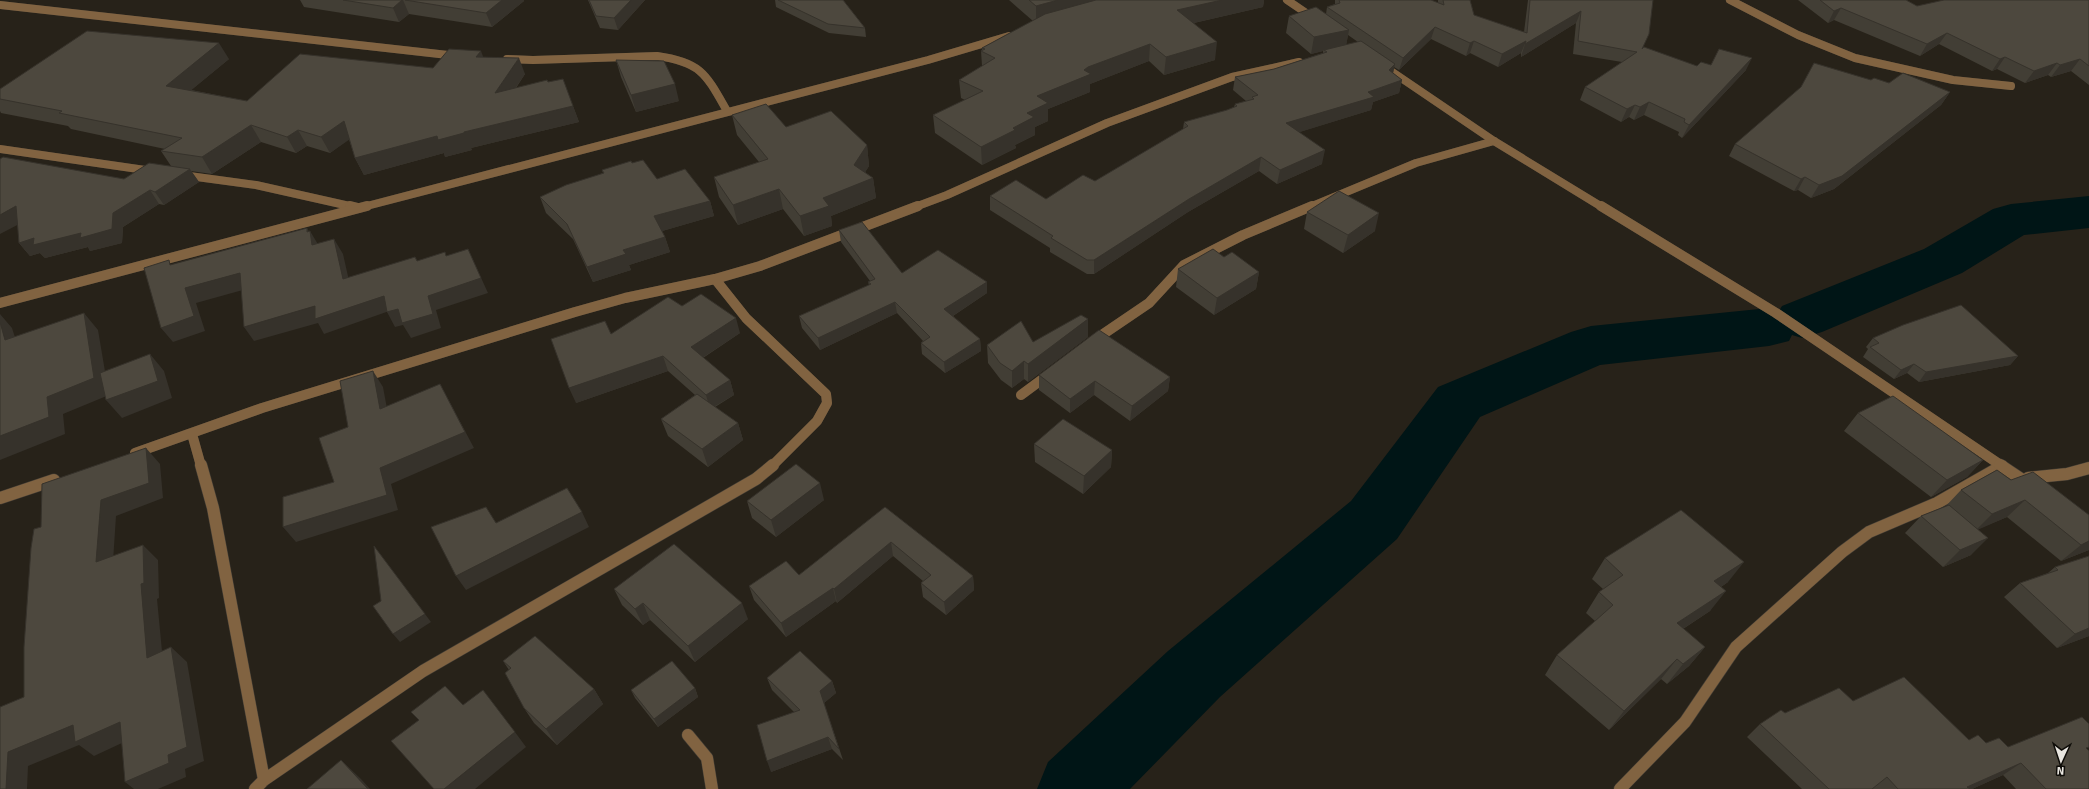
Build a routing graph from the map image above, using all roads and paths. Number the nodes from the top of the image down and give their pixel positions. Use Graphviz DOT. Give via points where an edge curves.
graph roads {
  1 [pos="1287,0"];
  2 [pos="1730,0"];
  3 [pos="0,5"];
  4 [pos="1326,27"];
  5 [pos="1017,34"];
  6 [pos="465,57"];
  7 [pos="495,58"];
  8 [pos="1371,58"];
  9 [pos="1306,60"];
  10 [pos="2011,86"];
  11 [pos="727,111"];
  12 [pos="1494,141"];
  13 [pos="0,149"];
  14 [pos="358,208"];
  15 [pos="715,279"];
  16 [pos="0,303"];
  17 [pos="1088,345"];
  18 [pos="1058,368"];
  19 [pos="1021,395"];
  20 [pos="192,434"];
  21 [pos="125,456"];
  22 [pos="2002,466"];
  23 [pos="2089,468"];
  24 [pos="66,476"];
  25 [pos="2021,479"];
  26 [pos="2040,491"];
  27 [pos="0,498"];
  28 [pos="688,735"];
  29 [pos="264,780"];
  30 [pos="255,789"];
  31 [pos="712,789"];
  32 [pos="1620,789"];
  1 -- 4 [label="street"];
  2 -- 10 [label="street" via="1798,35 1855,58 1954,80"];
  3 -- 6 [label="street"];
  5 -- 11 [label="street" via="928,60"];
  7 -- 11 [label="street" via="675,58 700,68"];
  8 -- 12 [label="street"];
  9 -- 15 [label="street" via="1217,82 1107,123 947,195 774,260"];
  11 -- 14 [label="street"];
  12 -- 17 [label="street" via="1416,163 1243,235 1184,264 1149,303"];
  12 -- 22 [label="street" via="1776,313"];
  13 -- 14 [label="street" via="256,186"];
  14 -- 16 [label="street"];
  15 -- 20 [label="street" via="625,298 575,312 262,408"];
  15 -- 29 [label="street" via="746,318 826,394 827,404 811,428 773,466 756,479 423,671"];
  18 -- 19 [label="street"];
  20 -- 21 [label="street"];
  20 -- 29 [label="street" via="213,508"];
  22 -- 25 [label="street"];
  22 -- 32 [label="street" via="1937,503 1870,532 1831,562 1736,647 1685,722"];
  23 -- 25 [label="street" via="2066,474"];
  24 -- 27 [label="street"];
  25 -- 26 [label="street"];
  28 -- 31 [label="street" via="706,758"];
  29 -- 30 [label="street"];
}
